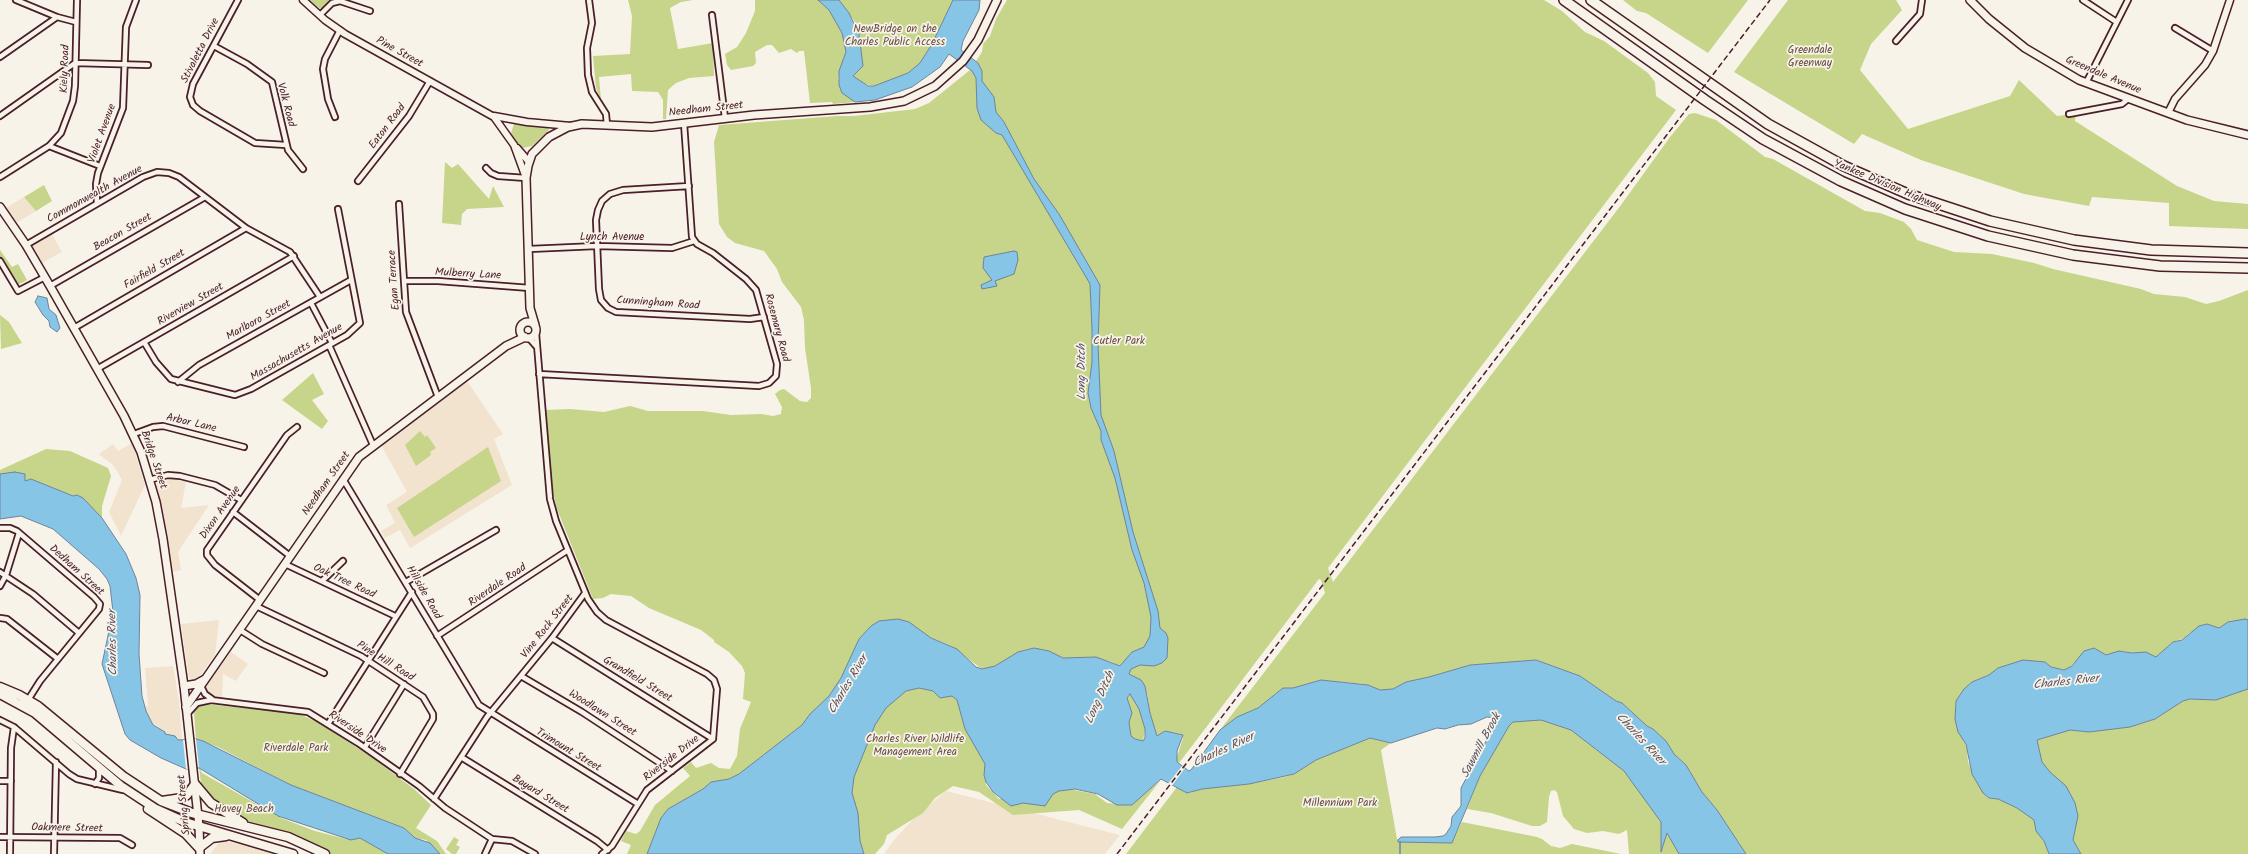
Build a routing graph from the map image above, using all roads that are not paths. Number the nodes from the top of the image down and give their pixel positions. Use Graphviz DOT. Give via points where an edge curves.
graph roads {
  1 [pos="16,0"];
  2 [pos="77,0"];
  3 [pos="136,0"];
  4 [pos="238,0"];
  5 [pos="303,0"];
  6 [pos="589,0"];
  7 [pos="997,0"];
  8 [pos="1564,0"];
  9 [pos="1591,0"];
  10 [pos="1923,0"];
  11 [pos="1970,0"];
  12 [pos="2083,0"];
  13 [pos="2128,0"];
  14 [pos="2230,0"];
  15 [pos="370,11"];
  16 [pos="712,15"];
  17 [pos="320,16"];
  18 [pos="57,17"];
  19 [pos="2115,21"];
  20 [pos="76,22"];
  21 [pos="2175,28"];
  22 [pos="340,30"];
  23 [pos="1896,41"];
  24 [pos="214,46"];
  25 [pos="2213,51"];
  26 [pos="0,58"];
  27 [pos="75,63"];
  28 [pos="124,64"];
  29 [pos="148,65"];
  30 [pos="430,81"];
  31 [pos="2086,83"];
  32 [pos="2128,99"];
  33 [pos="2168,113"];
  34 [pos="2069,114"];
  35 [pos="491,115"];
  36 [pos="0,116"];
  37 [pos="335,117"];
  38 [pos="726,118"];
  39 [pos="684,123"];
  40 [pos="607,125"];
  41 [pos="571,126"];
  42 [pos="2248,135"];
  43 [pos="512,142"];
  44 [pos="286,145"];
  45 [pos="49,146"];
  46 [pos="529,162"];
  47 [pos="100,166"];
  48 [pos="486,168"];
  49 [pos="303,169"];
  50 [pos="0,177"];
  51 [pos="526,178"];
  52 [pos="358,181"];
  53 [pos="689,186"];
  54 [pos="205,197"];
  55 [pos="97,203"];
  56 [pos="399,204"];
  57 [pos="0,207"];
  58 [pos="338,209"];
  59 [pos="246,228"];
  60 [pos="694,241"];
  61 [pos="26,245"];
  62 [pos="597,246"];
  63 [pos="530,249"];
  64 [pos="2248,253"];
  65 [pos="294,256"];
  66 [pos="0,261"];
  67 [pos="2248,268"];
  68 [pos="45,277"];
  69 [pos="351,280"];
  70 [pos="404,281"];
  71 [pos="50,286"];
  72 [pos="530,288"];
  73 [pos="320,297"];
  74 [pos="311,303"];
  75 [pos="530,308"];
  76 [pos="764,317"];
  77 [pos="525,322"];
  78 [pos="535,325"];
  79 [pos="74,328"];
  80 [pos="520,329"];
  81 [pos="536,333"];
  82 [pos="527,338"];
  83 [pos="144,342"];
  84 [pos="330,344"];
  85 [pos="506,346"];
  86 [pos="536,346"];
  87 [pos="98,369"];
  88 [pos="539,374"];
  89 [pos="178,382"];
  90 [pos="438,396"];
  91 [pos="297,427"];
  92 [pos="134,434"];
  93 [pos="373,444"];
  94 [pos="244,447"];
  95 [pos="343,479"];
  96 [pos="149,480"];
  97 [pos="242,500"];
  98 [pos="233,512"];
  99 [pos="0,528"];
  100 [pos="496,530"];
  101 [pos="19,533"];
  102 [pos="568,550"];
  103 [pos="290,556"];
  104 [pos="343,561"];
  105 [pos="285,564"];
  106 [pos="0,572"];
  107 [pos="6,575"];
  108 [pos="322,582"];
  109 [pos="406,582"];
  110 [pos="0,586"];
  111 [pos="412,592"];
  112 [pos="585,593"];
  113 [pos="258,603"];
  114 [pos="395,616"];
  115 [pos="0,618"];
  116 [pos="240,630"];
  117 [pos="79,633"];
  118 [pos="438,636"];
  119 [pos="552,638"];
  120 [pos="58,658"];
  121 [pos="368,660"];
  122 [pos="324,673"];
  123 [pos="208,676"];
  124 [pos="521,676"];
  125 [pos="404,684"];
  126 [pos="184,686"];
  127 [pos="202,686"];
  128 [pos="0,687"];
  129 [pos="0,694"];
  130 [pos="28,700"];
  131 [pos="214,700"];
  132 [pos="186,711"];
  133 [pos="490,714"];
  134 [pos="0,720"];
  135 [pos="328,724"];
  136 [pos="14,727"];
  137 [pos="712,739"];
  138 [pos="365,747"];
  139 [pos="191,754"];
  140 [pos="461,757"];
  141 [pos="56,762"];
  142 [pos="99,768"];
  143 [pos="672,770"];
  144 [pos="400,774"];
  145 [pos="0,781"];
  146 [pos="11,781"];
  147 [pos="95,784"];
  148 [pos="195,784"];
  149 [pos="128,791"];
  150 [pos="434,799"];
  151 [pos="161,801"];
  152 [pos="638,804"];
  153 [pos="198,815"];
  154 [pos="199,826"];
  155 [pos="250,827"];
  156 [pos="232,836"];
  157 [pos="0,837"];
  158 [pos="9,837"];
  159 [pos="54,838"];
  160 [pos="492,839"];
  161 [pos="132,845"];
  162 [pos="608,850"];
  163 [pos="199,851"];
  164 [pos="10,854"];
  165 [pos="54,854"];
  166 [pos="293,854"];
  167 [pos="325,854"];
  168 [pos="485,854"];
  169 [pos="535,854"];
  170 [pos="602,854"];
  1 -- 18 [label="street"];
  2 -- 20 [label="street, Kiely Road"];
  3 -- 28 [label="street, Violet Avenue" via="126,27"];
  4 -- 24 [label="street, Stivaletta Drive"];
  5 -- 17 [label="street, Pine Street"];
  6 -- 40 [label="street" via="592,23 587,48 588,75 592,92 606,114"];
  7 -- 38 [label="main road, Needham Street" via="972,50 958,67 929,90 895,103"];
  8 -- 67 [label="highway, Yankee Division Highway" via="1763,139 1825,173 1900,207 1988,236 2073,255 2160,266"];
  9 -- 64 [label="highway, Yankee Division Highway" via="1782,133 1844,166 1919,198 1990,221 2074,240 2151,250"];
  10 -- 23 [label="street" via="1920,14"];
  11 -- 31 [label="main road, Greendale Avenue" via="2025,48"];
  12 -- 19 [label="street"];
  13 -- 19 [label="street"];
  14 -- 25 [label="street"];
  15 -- 17 [label="street" via="340,1 332,3"];
  16 -- 38 [label="street"];
  17 -- 22 [label="street, Pine Street"];
  18 -- 20 [label="street"];
  18 -- 26 [label="street"];
  19 -- 31 [label="street"];
  20 -- 27 [label="street, Kiely Road"];
  21 -- 25 [label="street"];
  22 -- 30 [label="street, Pine Street"];
  22 -- 37 [label="street" via="325,59 323,69 329,103"];
  24 -- 44 [label="street, Volk Road" via="247,64 272,82"];
  24 -- 44 [label="street, Stivaletta Drive" via="190,91 193,105 255,142"];
  25 -- 33 [label="street" via="2205,65 2175,99"];
  27 -- 28 [label="street"];
  27 -- 36 [label="street"];
  27 -- 45 [label="street, Kiely Road" via="73,101 61,133"];
  28 -- 29 [label="street"];
  28 -- 47 [label="street, Violet Avenue" via="123,108"];
  30 -- 35 [label="street, Pine Street"];
  30 -- 52 [label="street, Eaton Road" via="409,116"];
  31 -- 32 [label="main road, Greendale Avenue"];
  32 -- 33 [label="main road, Greendale Avenue"];
  32 -- 34 [label="street" via="2122,104"];
  33 -- 42 [label="main road, Greendale Avenue"];
  35 -- 41 [label="street, Pine Street" via="520,122"];
  35 -- 43 [label="street, Pine Street"];
  38 -- 39 [label="main road, Needham Street"];
  39 -- 40 [label="main road, Needham Street" via="637,127"];
  39 -- 53 [label="street"];
  40 -- 41 [label="main road, Needham Street"];
  41 -- 46 [label="main road, Needham Street" via="546,139"];
  43 -- 46 [label="street, Pine Street"];
  43 -- 51 [label="street, Pine Street"];
  44 -- 49 [label="street, Volk Road"];
  45 -- 47 [label="street"];
  45 -- 50 [label="street, Kiely Road"];
  46 -- 51 [label="main road, Needham Street"];
  47 -- 55 [label="street, Violet Avenue" via="96,184"];
  48 -- 51 [label="street" via="498,176"];
  51 -- 63 [label="main road, Needham Street"];
  53 -- 60 [label="street"];
  53 -- 62 [label="street, Cunningham Road" via="627,190 610,194 602,201 597,213"];
  54 -- 55 [label="street, Commonwealth Avenue" via="174,174 157,172"];
  54 -- 59 [label="street, Commonwealth Avenue"];
  54 -- 71 [label="street, Beacon Street"];
  55 -- 61 [label="street, Commonwealth Avenue"];
  56 -- 70 [label="street, Egan Terrace"];
  57 -- 61 [label="main road, Bridge Street"];
  58 -- 69 [label="street, Massachusetts Avenue"];
  59 -- 65 [label="street, Commonwealth Avenue" via="286,249"];
  59 -- 79 [label="street, Fairfield Street"];
  60 -- 62 [label="street, Lynch Avenue" via="672,248"];
  60 -- 76 [label="street, Rosemary Road" via="752,284 759,296"];
  61 -- 68 [label="main road, Bridge Street"];
  62 -- 63 [label="street, Lynch Avenue"];
  62 -- 76 [label="street, Cunningham Road" via="599,293 603,303 610,310 750,319"];
  63 -- 72 [label="main road, Needham Street"];
  65 -- 73 [label="street, Commonwealth Avenue"];
  65 -- 83 [label="street, Riverview Street"];
  66 -- 68 [label="street" via="18,291"];
  68 -- 71 [label="main road, Bridge Street"];
  69 -- 73 [label="street, Marlboro Street"];
  69 -- 84 [label="street, Massachusetts Avenue" via="360,323 347,335"];
  70 -- 72 [label="street, Mulberry Lane"];
  70 -- 90 [label="street, Egan Terrace" via="408,318"];
  71 -- 79 [label="main road, Bridge Street"];
  72 -- 75 [label="main road, Needham Street"];
  73 -- 74 [label="street, Marlboro Street"];
  74 -- 84 [label="street"];
  74 -- 89 [label="street, Marlboro Street" via="199,365"];
  75 -- 77 [label="main road, Needham Street"];
  75 -- 78 [label="main road, Needham Street"];
  76 -- 88 [label="street, Rosemary Road" via="778,368 776,376 764,385"];
  77 -- 78 [label="main road"];
  77 -- 80 [label="main road"];
  78 -- 81 [label="main road"];
  79 -- 87 [label="main road, Bridge Street"];
  80 -- 82 [label="main road"];
  80 -- 85 [label="main road, Needham Street"];
  81 -- 82 [label="main road"];
  81 -- 86 [label="street, Vine Rock Street"];
  82 -- 85 [label="main road, Needham Street"];
  82 -- 86 [label="street"];
  83 -- 87 [label="street, Riverview Street"];
  83 -- 89 [label="street, Massachusetts Avenue" via="166,375"];
  84 -- 89 [label="street, Massachusetts Avenue" via="239,395"];
  84 -- 93 [label="street"];
  85 -- 90 [label="main road, Needham Street"];
  86 -- 88 [label="street, Vine Rock Street"];
  87 -- 92 [label="main road, Bridge Street"];
  88 -- 102 [label="street, Vine Rock Street" via="550,500"];
  90 -- 93 [label="main road, Needham Street"];
  91 -- 97 [label="street, Dixon Avenue" via="286,434"];
  92 -- 94 [label="street, Arbor Lane" via="163,426"];
  92 -- 96 [label="main road, Bridge Street"];
  93 -- 95 [label="main road, Needham Street"];
  95 -- 103 [label="main road, Needham Street"];
  95 -- 109 [label="street, Hillside Road"];
  96 -- 97 [label="street" via="168,475 180,476 216,485"];
  96 -- 126 [label="main road, Bridge Street" via="161,527"];
  97 -- 98 [label="street, Dixon Avenue"];
  98 -- 103 [label="street"];
  98 -- 113 [label="street, Dixon Avenue" via="207,550 207,555"];
  99 -- 101 [label="street, Dedham Street" via="10,528"];
  100 -- 109 [label="street"];
  101 -- 107 [label="street"];
  101 -- 117 [label="street, Dedham Street" via="99,601 99,609"];
  102 -- 112 [label="street, Vine Rock Street"];
  102 -- 118 [label="street, Riverdale Road"];
  103 -- 105 [label="main road, Needham Street"];
  104 -- 108 [label="street"];
  105 -- 108 [label="street, Oak Tree Road"];
  105 -- 113 [label="main road, Needham Street"];
  106 -- 107 [label="street"];
  107 -- 110 [label="street"];
  107 -- 117 [label="street"];
  108 -- 114 [label="street, Oak Tree Road"];
  109 -- 111 [label="street, Hillside Road"];
  111 -- 114 [label="street"];
  111 -- 118 [label="street, Hillside Road"];
  112 -- 119 [label="street, Vine Rock Street"];
  112 -- 137 [label="street, Riverside Drive" via="595,610 606,620 714,680 717,697"];
  113 -- 116 [label="main road, Needham Street"];
  113 -- 121 [label="street, Pine Hill Road"];
  114 -- 121 [label="street"];
  115 -- 120 [label="street" via="6,619"];
  116 -- 122 [label="street" via="262,644"];
  116 -- 123 [label="main road, Needham Street"];
  117 -- 120 [label="street, Dedham Street"];
  118 -- 133 [label="street, Hillside Road" via="477,703"];
  119 -- 124 [label="street, Vine Rock Street"];
  119 -- 137 [label="street, Grandfield Street"];
  120 -- 130 [label="street, Dedham Street"];
  121 -- 125 [label="street, Pine Hill Road"];
  121 -- 135 [label="street"];
  123 -- 126 [label="main road, Needham Street" via="198,684"];
  123 -- 127 [label="main road, Needham Street"];
  124 -- 133 [label="street, Vine Rock Street"];
  124 -- 143 [label="street, Woodlawn Street"];
  125 -- 138 [label="street"];
  125 -- 144 [label="street, Pine Hill Road" via="423,697 434,718"];
  126 -- 132 [label="main road, Bridge Street"];
  127 -- 131 [label="street" via="205,694"];
  127 -- 132 [label="main road, Needham Street"];
  128 -- 130 [label="highway"];
  129 -- 142 [label="highway" via="35,713"];
  130 -- 151 [label="highway" via="49,714 123,776"];
  131 -- 132 [label="street, Riverside Drive" via="197,703"];
  131 -- 135 [label="street, Riverside Drive" via="303,710"];
  132 -- 139 [label="main road, Bridge Street"];
  133 -- 140 [label="street, Vine Rock Street"];
  133 -- 152 [label="street, Trimount Street"];
  134 -- 136 [label="street"];
  135 -- 138 [label="street, Riverside Drive"];
  136 -- 141 [label="street"];
  136 -- 146 [label="street"];
  137 -- 143 [label="street, Riverside Drive"];
  138 -- 144 [label="street, Riverside Drive"];
  139 -- 148 [label="main road, Spring Street"];
  140 -- 150 [label="street, Vine Rock Street"];
  140 -- 162 [label="street, Bayard Street"];
  141 -- 147 [label="street" via="69,774"];
  141 -- 159 [label="street"];
  142 -- 147 [label="street" via="99,778"];
  142 -- 149 [label="highway"];
  143 -- 152 [label="street, Riverside Drive" via="647,790"];
  144 -- 150 [label="street, Riverside Drive"];
  145 -- 146 [label="street"];
  146 -- 158 [label="street"];
  147 -- 149 [label="street"];
  148 -- 151 [label="highway" via="182,798"];
  148 -- 153 [label="main road, Spring Street"];
  148 -- 155 [label="highway" via="215,806"];
  149 -- 154 [label="highway" via="168,815"];
  149 -- 163 [label="highway" via="158,817 186,834"];
  150 -- 160 [label="street, Riverside Drive"];
  151 -- 153 [label="highway"];
  152 -- 162 [label="street, Riverside Drive"];
  153 -- 154 [label="main road, Spring Street"];
  153 -- 155 [label="highway"];
  154 -- 156 [label="highway"];
  154 -- 163 [label="main road, Spring Street"];
  155 -- 167 [label="highway" via="292,838"];
  156 -- 163 [label="highway" via="213,837"];
  156 -- 166 [label="highway"];
  157 -- 158 [label="street, Oakmere Street"];
  158 -- 159 [label="street, Oakmere Street"];
  158 -- 164 [label="street"];
  159 -- 161 [label="street, Oakmere Street" via="120,838"];
  159 -- 165 [label="street"];
  160 -- 168 [label="street"];
  160 -- 169 [label="street, Riverside Drive" via="512,841"];
  162 -- 170 [label="street, Riverside Drive"];
}
